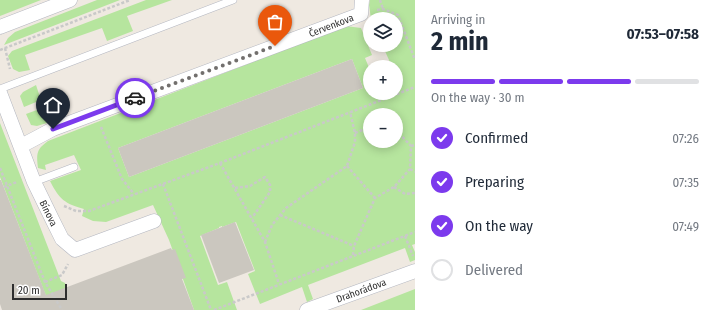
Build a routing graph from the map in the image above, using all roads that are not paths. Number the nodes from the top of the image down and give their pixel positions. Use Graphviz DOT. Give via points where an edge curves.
graph roads {
  1 [pos="70,0"];
  2 [pos="234,0"];
  3 [pos="50,4"];
  4 [pos="362,7"];
  5 [pos="0,27"];
  6 [pos="0,89"];
  7 [pos="0,93"];
  8 [pos="21,146"];
  9 [pos="74,167"];
  10 [pos="34,182"];
  11 [pos="154,221"];
  12 [pos="415,266"];
  13 [pos="307,310"];
  1 -- 3 [label="street"];
  2 -- 6 [label="lane"];
  3 -- 5 [label="street"];
  4 -- 8 [label="street, Červenkova" via="53,129"];
  7 -- 8 [label="street, Bínova"];
  8 -- 10 [label="street, Bínova"];
  9 -- 10 [label="lane"];
  10 -- 11 [label="street, Bínova" via="62,239 75,250"];
  12 -- 13 [label="street, Drahorádova"];
}
